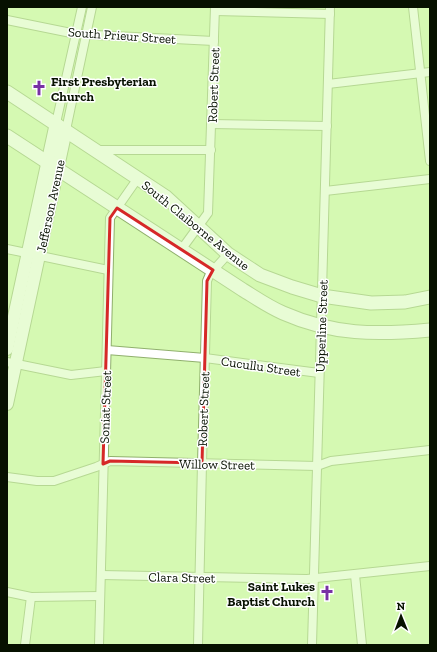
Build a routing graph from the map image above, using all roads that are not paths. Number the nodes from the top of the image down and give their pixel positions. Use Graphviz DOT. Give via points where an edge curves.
graph roads {
  1 [pos="82,7"];
  2 [pos="92,7"];
  3 [pos="413,7"];
  4 [pos="215,9"];
  5 [pos="330,11"];
  6 [pos="7,20"];
  7 [pos="76,34"];
  8 [pos="86,35"];
  9 [pos="214,41"];
  10 [pos="430,72"];
  11 [pos="420,73"];
  12 [pos="328,84"];
  13 [pos="7,92"];
  14 [pos="211,124"];
  15 [pos="327,126"];
  16 [pos="61,127"];
  17 [pos="7,136"];
  18 [pos="96,150"];
  19 [pos="211,150"];
  20 [pos="430,161"];
  21 [pos="47,162"];
  22 [pos="58,169"];
  23 [pos="138,178"];
  24 [pos="430,179"];
  25 [pos="326,190"];
  26 [pos="117,208"];
  27 [pos="198,226"];
  28 [pos="7,249"];
  29 [pos="181,250"];
  30 [pos="27,253"];
  31 [pos="228,254"];
  32 [pos="39,256"];
  33 [pos="108,270"];
  34 [pos="213,270"];
  35 [pos="322,296"];
  36 [pos="430,297"];
  37 [pos="321,326"];
  38 [pos="430,330"];
  39 [pos="7,349"];
  40 [pos="107,350"];
  41 [pos="205,358"];
  42 [pos="11,363"];
  43 [pos="106,371"];
  44 [pos="319,373"];
  45 [pos="7,404"];
  46 [pos="430,450"];
  47 [pos="202,463"];
  48 [pos="103,464"];
  49 [pos="317,466"];
  50 [pos="7,477"];
  51 [pos="430,566"];
  52 [pos="101,575"];
  53 [pos="355,575"];
  54 [pos="199,578"];
  55 [pos="314,578"];
  56 [pos="7,592"];
  57 [pos="100,596"];
  58 [pos="31,597"];
  59 [pos="25,645"];
  60 [pos="99,645"];
  61 [pos="198,645"];
  62 [pos="312,645"];
  63 [pos="362,645"];
  1 -- 7 [label="street, Jefferson Avenue"];
  2 -- 8 [label="street, Jefferson Avenue"];
  3 -- 11 [label="street"];
  4 -- 5 [label="street"];
  4 -- 9 [label="street, Robert Street"];
  5 -- 12 [label="street, Upperline Street"];
  6 -- 7 [label="street, South Prieur Street"];
  7 -- 8 [label="street, South Prieur Street"];
  7 -- 16 [label="street, Jefferson Avenue"];
  8 -- 9 [label="street, South Prieur Street"];
  8 -- 16 [label="street, Jefferson Avenue"];
  9 -- 14 [label="street, Robert Street"];
  10 -- 11 [label="street"];
  11 -- 12 [label="street"];
  11 -- 20 [label="street"];
  12 -- 15 [label="street, Upperline Street"];
  13 -- 16 [label="main road, South Claiborne Avenue"];
  14 -- 15 [label="street"];
  14 -- 19 [label="street, Robert Street"];
  15 -- 25 [label="street, Upperline Street"];
  16 -- 18 [label="main road, South Claiborne Avenue"];
  16 -- 21 [label="street, Jefferson Avenue"];
  16 -- 22 [label="street, Jefferson Avenue"];
  17 -- 21 [label="main road, South Claiborne Avenue"];
  18 -- 19 [label="street"];
  18 -- 23 [label="main road, South Claiborne Avenue"];
  19 -- 27 [label="street, Robert Street" via="208,213"];
  21 -- 22 [label="main road, South Claiborne Avenue"];
  21 -- 30 [label="street, Jefferson Avenue"];
  22 -- 26 [label="main road, South Claiborne Avenue"];
  22 -- 32 [label="street, Jefferson Avenue"];
  23 -- 26 [label="street, Soniat Street"];
  23 -- 27 [label="main road, South Claiborne Avenue" via="166,197"];
  24 -- 25 [label="street"];
  25 -- 35 [label="street, Upperline Street"];
  26 -- 29 [label="main road, South Claiborne Avenue"];
  26 -- 33 [label="street, Soniat Street" via="110,218"];
  27 -- 29 [label="street, Robert Street"];
  27 -- 31 [label="main road, South Claiborne Avenue"];
  28 -- 30 [label="street"];
  29 -- 34 [label="main road, South Claiborne Avenue"];
  30 -- 32 [label="street"];
  30 -- 39 [label="street, Jefferson Avenue"];
  31 -- 34 [label="street"];
  31 -- 35 [label="main road, South Claiborne Avenue" via="260,275 292,288"];
  32 -- 33 [label="street"];
  32 -- 42 [label="street, Jefferson Avenue"];
  33 -- 40 [label="street, Soniat Street"];
  34 -- 37 [label="main road, South Claiborne Avenue" via="281,312"];
  34 -- 41 [label="street, Robert Street" via="208,281"];
  35 -- 36 [label="main road, South Claiborne Avenue" via="371,303 405,302"];
  35 -- 37 [label="street, Upperline Street"];
  37 -- 38 [label="main road, South Claiborne Avenue" via="345,332 384,334"];
  37 -- 44 [label="street, Upperline Street"];
  40 -- 41 [label="street, Cucullu Street"];
  40 -- 43 [label="street, Soniat Street"];
  41 -- 44 [label="street, Cucullu Street"];
  41 -- 47 [label="street, Robert Street"];
  42 -- 43 [label="street" via="70,375"];
  42 -- 45 [label="street, Jefferson Avenue"];
  43 -- 48 [label="street, Soniat Street"];
  44 -- 49 [label="street, Upperline Street"];
  46 -- 49 [label="street, Willow Street" via="331,461"];
  47 -- 48 [label="street, Willow Street" via="110,461"];
  47 -- 49 [label="street, Willow Street"];
  47 -- 54 [label="street, Robert Street"];
  48 -- 50 [label="street, Willow Street" via="54,481"];
  48 -- 52 [label="street, Soniat Street"];
  49 -- 55 [label="street, Upperline Street"];
  51 -- 53 [label="street, Clara Street"];
  52 -- 54 [label="street, Clara Street"];
  52 -- 57 [label="street, Soniat Street"];
  53 -- 55 [label="street, Clara Street"];
  53 -- 63 [label="street"];
  54 -- 55 [label="street, Clara Street"];
  54 -- 61 [label="street, Robert Street"];
  55 -- 62 [label="street, Upperline Street"];
  56 -- 58 [label="street"];
  57 -- 58 [label="street"];
  57 -- 60 [label="street, Soniat Street"];
  58 -- 59 [label="street"];
}
